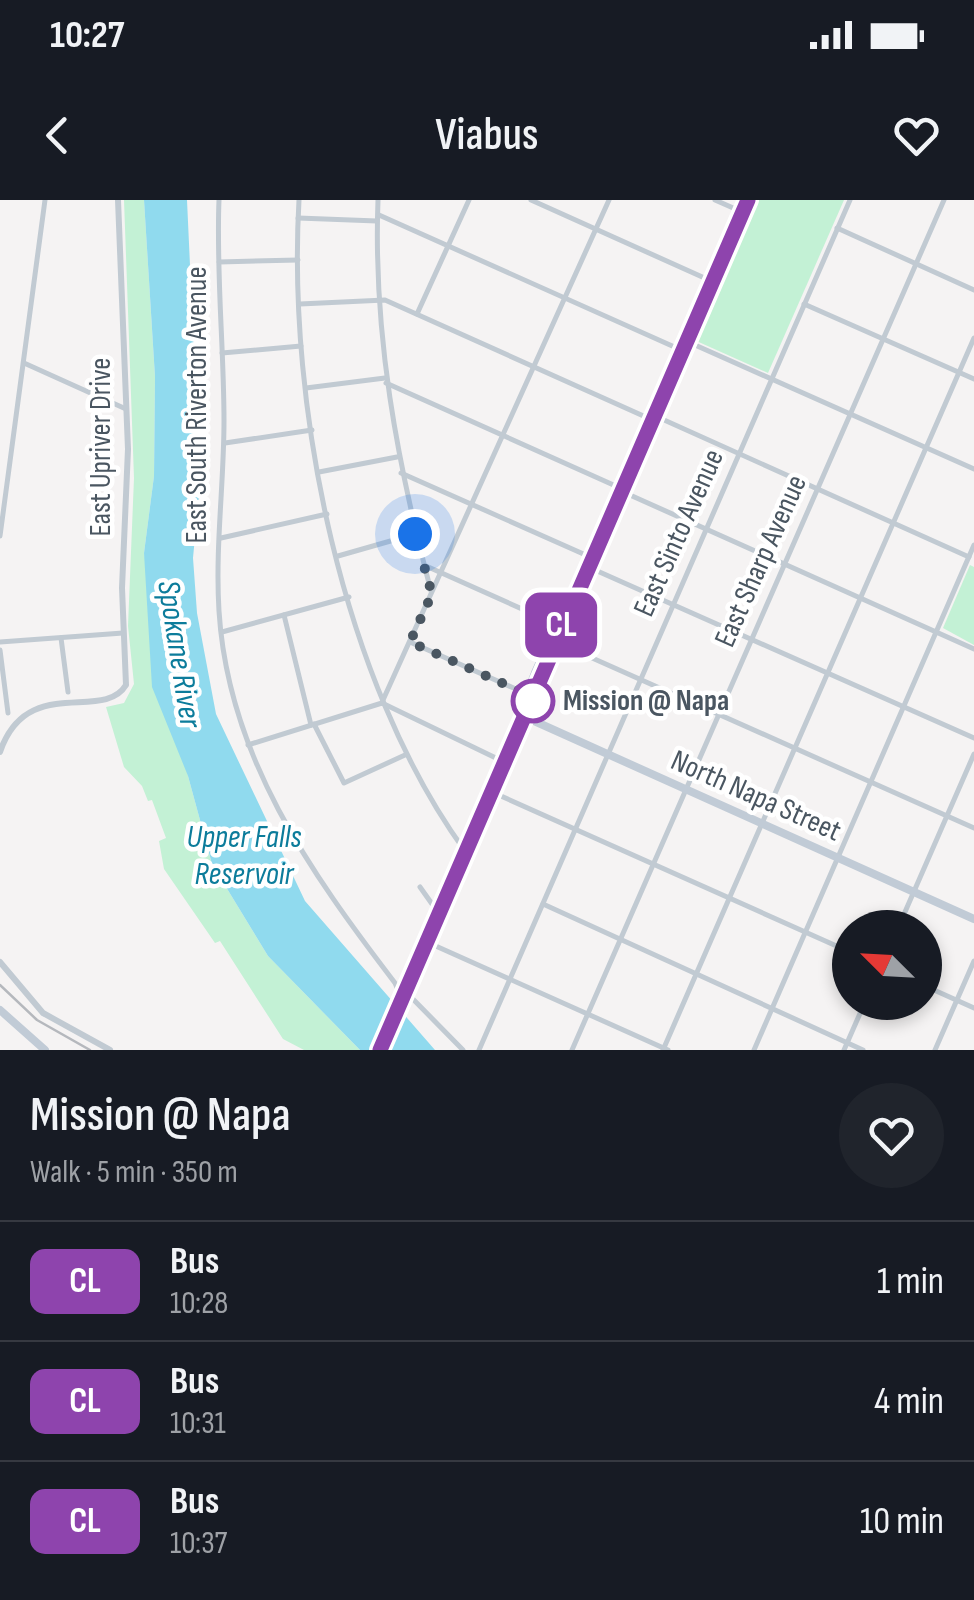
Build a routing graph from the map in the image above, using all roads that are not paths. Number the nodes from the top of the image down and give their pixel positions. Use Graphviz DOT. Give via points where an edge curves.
graph roads {
  1 [pos="45,200"];
  2 [pos="118,200"];
  3 [pos="219,200"];
  4 [pos="299,200"];
  5 [pos="378,200"];
  6 [pos="469,200"];
  7 [pos="531,200"];
  8 [pos="609,200"];
  9 [pos="714,200"];
  10 [pos="748,200"];
  11 [pos="850,200"];
  12 [pos="944,200"];
  13 [pos="742,212"];
  14 [pos="377,217"];
  15 [pos="298,218"];
  16 [pos="837,228"];
  17 [pos="596,229"];
  18 [pos="449,246"];
  19 [pos="298,260"];
  20 [pos="219,262"];
  21 [pos="916,264"];
  22 [pos="712,282"];
  23 [pos="974,290"];
  24 [pos="564,298"];
  25 [pos="378,300"];
  26 [pos="299,304"];
  27 [pos="804,304"];
  28 [pos="417,314"];
  29 [pos="974,338"];
  30 [pos="883,339"];
  31 [pos="301,346"];
  32 [pos="684,346"];
  33 [pos="222,353"];
  34 [pos="22,362"];
  35 [pos="534,367"];
  36 [pos="959,372"];
  37 [pos="772,379"];
  38 [pos="386,380"];
  39 [pos="974,380"];
  40 [pos="306,388"];
  41 [pos="126,409"];
  42 [pos="850,414"];
  43 [pos="652,417"];
  44 [pos="312,430"];
  45 [pos="503,435"];
  46 [pos="224,443"];
  47 [pos="926,448"];
  48 [pos="738,453"];
  49 [pos="397,457"];
  50 [pos="974,469"];
  51 [pos="319,472"];
  52 [pos="401,472"];
  53 [pos="620,489"];
  54 [pos="817,489"];
  55 [pos="472,504"];
  56 [pos="328,514"];
  57 [pos="893,523"];
  58 [pos="706,529"];
  59 [pos="415,534"];
  60 [pos="0,536"];
  61 [pos="221,538"];
  62 [pos="974,545"];
  63 [pos="338,556"];
  64 [pos="969,557"];
  65 [pos="588,561"];
  66 [pos="784,564"];
  67 [pos="424,566"];
  68 [pos="441,573"];
  69 [pos="432,594"];
  70 [pos="349,597"];
  71 [pos="860,598"];
  72 [pos="673,604"];
  73 [pos="284,615"];
  74 [pos="560,626"];
  75 [pos="937,632"];
  76 [pos="123,633"];
  77 [pos="221,633"];
  78 [pos="61,638"];
  79 [pos="752,639"];
  80 [pos="554,641"];
  81 [pos="0,642"];
  82 [pos="410,642"];
  83 [pos="974,649"];
  84 [pos="0,650"];
  85 [pos="828,673"];
  86 [pos="640,679"];
  87 [pos="68,692"];
  88 [pos="527,694"];
  89 [pos="382,703"];
  90 [pos="904,706"];
  91 [pos="8,713"];
  92 [pos="719,714"];
  93 [pos="522,716"];
  94 [pos="313,725"];
  95 [pos="974,738"];
  96 [pos="248,746"];
  97 [pos="795,748"];
  98 [pos="0,752"];
  99 [pos="608,754"];
  100 [pos="974,754"];
  101 [pos="405,755"];
  102 [pos="503,762"];
  103 [pos="871,782"];
  104 [pos="686,789"];
  105 [pos="490,791"];
  106 [pos="946,816"];
  107 [pos="762,823"];
  108 [pos="974,828"];
  109 [pos="575,829"];
  110 [pos="465,851"];
  111 [pos="837,857"];
  112 [pos="653,864"];
  113 [pos="420,888"];
  114 [pos="913,892"];
  115 [pos="446,894"];
  116 [pos="729,898"];
  117 [pos="542,904"];
  118 [pos="437,910"];
  119 [pos="906,910"];
  120 [pos="974,919"];
  121 [pos="434,924"];
  122 [pos="805,932"];
  123 [pos="620,940"];
  124 [pos="426,942"];
  125 [pos="832,944"];
  126 [pos="974,961"];
  127 [pos="0,962"];
  128 [pos="696,973"];
  129 [pos="509,979"];
  130 [pos="395,983"];
  131 [pos="942,993"];
  132 [pos="404,994"];
  133 [pos="957,1000"];
  134 [pos="772,1008"];
  135 [pos="974,1008"];
  136 [pos="0,1010"];
  137 [pos="587,1014"];
  138 [pos="857,1020"];
  139 [pos="33,1040"];
  140 [pos="848,1042"];
  141 [pos="665,1049"];
  142 [pos="28,1050"];
  143 [pos="45,1050"];
  144 [pos="110,1050"];
  145 [pos="380,1050"];
  146 [pos="463,1050"];
  147 [pos="478,1050"];
  148 [pos="572,1050"];
  149 [pos="754,1050"];
  150 [pos="844,1050"];
  151 [pos="863,1050"];
  152 [pos="935,1050"];
  1 -- 34 [label="street"];
  2 -- 41 [label="street, East Upriver Drive"];
  3 -- 20 [label="street, East South Riverton Avenue"];
  4 -- 15 [label="street"];
  5 -- 14 [label="street"];
  6 -- 18 [label="street"];
  7 -- 17 [label="street"];
  8 -- 17 [label="street"];
  9 -- 13 [label="street"];
  10 -- 13 [label="main road"];
  11 -- 16 [label="street, East Sinto Avenue"];
  12 -- 21 [label="street, East Sharp Avenue"];
  13 -- 22 [label="main road"];
  14 -- 15 [label="street"];
  14 -- 18 [label="street"];
  14 -- 25 [label="street"];
  15 -- 19 [label="street"];
  16 -- 21 [label="street"];
  16 -- 27 [label="street, East Sinto Avenue"];
  17 -- 22 [label="street"];
  17 -- 24 [label="street"];
  18 -- 24 [label="street"];
  18 -- 28 [label="street"];
  19 -- 20 [label="street"];
  19 -- 26 [label="street"];
  20 -- 33 [label="street, East South Riverton Avenue"];
  21 -- 23 [label="street"];
  21 -- 30 [label="street, East Sharp Avenue"];
  22 -- 32 [label="main road"];
  24 -- 32 [label="street"];
  24 -- 35 [label="street"];
  25 -- 26 [label="street"];
  25 -- 28 [label="street"];
  25 -- 38 [label="street"];
  26 -- 31 [label="street"];
  27 -- 30 [label="street"];
  27 -- 37 [label="street, East Sinto Avenue"];
  28 -- 35 [label="street"];
  29 -- 36 [label="street"];
  30 -- 36 [label="street"];
  30 -- 42 [label="street, East Sharp Avenue"];
  31 -- 33 [label="street"];
  31 -- 40 [label="street"];
  32 -- 37 [label="street"];
  32 -- 43 [label="main road"];
  33 -- 46 [label="street, East South Riverton Avenue"];
  34 -- 41 [label="street"];
  34 -- 60 [label="street"];
  35 -- 43 [label="street"];
  35 -- 45 [label="street"];
  36 -- 39 [label="street"];
  36 -- 47 [label="street"];
  37 -- 42 [label="street"];
  37 -- 48 [label="street, East Sinto Avenue"];
  38 -- 40 [label="street"];
  38 -- 45 [label="street"];
  38 -- 49 [label="street"];
  40 -- 44 [label="street"];
  41 -- 76 [label="street, East Upriver Drive"];
  42 -- 47 [label="street"];
  42 -- 54 [label="street, East Sharp Avenue"];
  43 -- 48 [label="street"];
  43 -- 53 [label="main road"];
  44 -- 46 [label="street"];
  44 -- 51 [label="street"];
  45 -- 53 [label="street"];
  45 -- 55 [label="street"];
  46 -- 61 [label="street, East South Riverton Avenue"];
  47 -- 50 [label="street"];
  47 -- 57 [label="street"];
  48 -- 54 [label="street"];
  48 -- 58 [label="street, East Sinto Avenue"];
  49 -- 51 [label="street"];
  49 -- 52 [label="street"];
  51 -- 56 [label="street"];
  52 -- 55 [label="street"];
  52 -- 59 [label="street"];
  53 -- 58 [label="street"];
  53 -- 65 [label="main road"];
  54 -- 57 [label="street"];
  54 -- 66 [label="street, East Sharp Avenue"];
  55 -- 65 [label="street"];
  55 -- 68 [label="street"];
  56 -- 61 [label="street"];
  56 -- 63 [label="street"];
  57 -- 64 [label="street"];
  57 -- 71 [label="street"];
  58 -- 66 [label="street"];
  58 -- 72 [label="street, East Sinto Avenue"];
  59 -- 63 [label="street"];
  59 -- 67 [label="street"];
  61 -- 77 [label="street, East South Riverton Avenue"];
  62 -- 64 [label="street"];
  63 -- 70 [label="street"];
  64 -- 75 [label="street"];
  65 -- 72 [label="street"];
  65 -- 74 [label="main road"];
  66 -- 71 [label="street"];
  66 -- 79 [label="street, East Sharp Avenue"];
  67 -- 68 [label="street"];
  67 -- 69 [label="street"];
  68 -- 69 [label="street"];
  68 -- 74 [label="street"];
  69 -- 82 [label="street"];
  70 -- 73 [label="street"];
  70 -- 89 [label="street"];
  71 -- 75 [label="street"];
  71 -- 85 [label="street"];
  72 -- 79 [label="street"];
  72 -- 86 [label="street, East Sinto Avenue"];
  73 -- 77 [label="street"];
  73 -- 94 [label="street"];
  74 -- 80 [label="main road"];
  75 -- 83 [label="street"];
  75 -- 90 [label="street"];
  76 -- 78 [label="street"];
  76 -- 98 [label="street, East Upriver Drive" via="122,692 30,711"];
  77 -- 96 [label="street, East South Riverton Avenue"];
  78 -- 81 [label="street"];
  78 -- 87 [label="street"];
  79 -- 85 [label="street"];
  79 -- 92 [label="street, East Sharp Avenue"];
  80 -- 86 [label="street"];
  80 -- 88 [label="main road"];
  80 -- 93 [label="main road"];
  82 -- 88 [label="street"];
  82 -- 89 [label="street"];
  84 -- 91 [label="street"];
  85 -- 90 [label="street"];
  85 -- 97 [label="street"];
  86 -- 92 [label="street"];
  86 -- 99 [label="street, East Sinto Avenue"];
  88 -- 93 [label="main road"];
  89 -- 94 [label="street"];
  89 -- 101 [label="street"];
  89 -- 102 [label="street"];
  90 -- 95 [label="street"];
  90 -- 103 [label="street"];
  92 -- 97 [label="street"];
  92 -- 104 [label="street, East Sharp Avenue"];
  93 -- 99 [label="main road, North Napa Street"];
  93 -- 102 [label="main road"];
  94 -- 96 [label="street"];
  94 -- 101 [label="street" via="339,780 349,784"];
  96 -- 130 [label="street, East South Riverton Avenue" via="284,825 325,892"];
  97 -- 103 [label="street"];
  97 -- 107 [label="street"];
  99 -- 104 [label="main road, North Napa Street"];
  99 -- 109 [label="street, East Sinto Avenue"];
  100 -- 106 [label="street"];
  101 -- 110 [label="street"];
  102 -- 105 [label="main road"];
  103 -- 106 [label="street"];
  103 -- 111 [label="street"];
  104 -- 107 [label="main road, North Napa Street"];
  104 -- 112 [label="street, East Sharp Avenue"];
  105 -- 109 [label="street"];
  105 -- 110 [label="main road"];
  106 -- 108 [label="street"];
  106 -- 114 [label="street"];
  107 -- 111 [label="main road, North Napa Street"];
  107 -- 116 [label="street"];
  109 -- 112 [label="street"];
  109 -- 117 [label="street, East Sinto Avenue"];
  110 -- 115 [label="main road"];
  111 -- 114 [label="main road, North Napa Street"];
  111 -- 122 [label="street"];
  112 -- 116 [label="street"];
  112 -- 123 [label="street, East Sharp Avenue"];
  113 -- 118 [label="street"];
  114 -- 119 [label="street"];
  114 -- 120 [label="main road, North Napa Street"];
  115 -- 118 [label="main road"];
  115 -- 121 [label="main road"];
  116 -- 122 [label="street"];
  116 -- 128 [label="street"];
  117 -- 123 [label="street"];
  117 -- 129 [label="street, East Sinto Avenue"];
  118 -- 121 [label="main road"];
  121 -- 124 [label="main road"];
  122 -- 125 [label="street"];
  122 -- 134 [label="street"];
  123 -- 128 [label="street"];
  123 -- 137 [label="street, East Sharp Avenue"];
  124 -- 129 [label="street"];
  124 -- 132 [label="main road"];
  126 -- 133 [label="street"];
  127 -- 144 [label="street" via="38,1008"];
  128 -- 134 [label="street"];
  128 -- 141 [label="street"];
  129 -- 137 [label="street"];
  129 -- 147 [label="street, East Sinto Avenue"];
  130 -- 132 [label="street, East South Riverton Avenue"];
  130 -- 132 [label="street"];
  131 -- 133 [label="street"];
  132 -- 145 [label="main road"];
  132 -- 146 [label="street"];
  133 -- 135 [label="street"];
  133 -- 152 [label="street"];
  134 -- 140 [label="street"];
  134 -- 149 [label="street"];
  136 -- 139 [label="main road"];
  137 -- 141 [label="street"];
  137 -- 148 [label="street, East Sharp Avenue"];
  138 -- 140 [label="street"];
  139 -- 142 [label="street"];
  139 -- 143 [label="main road"];
  140 -- 150 [label="street"];
  140 -- 151 [label="street"];
}
